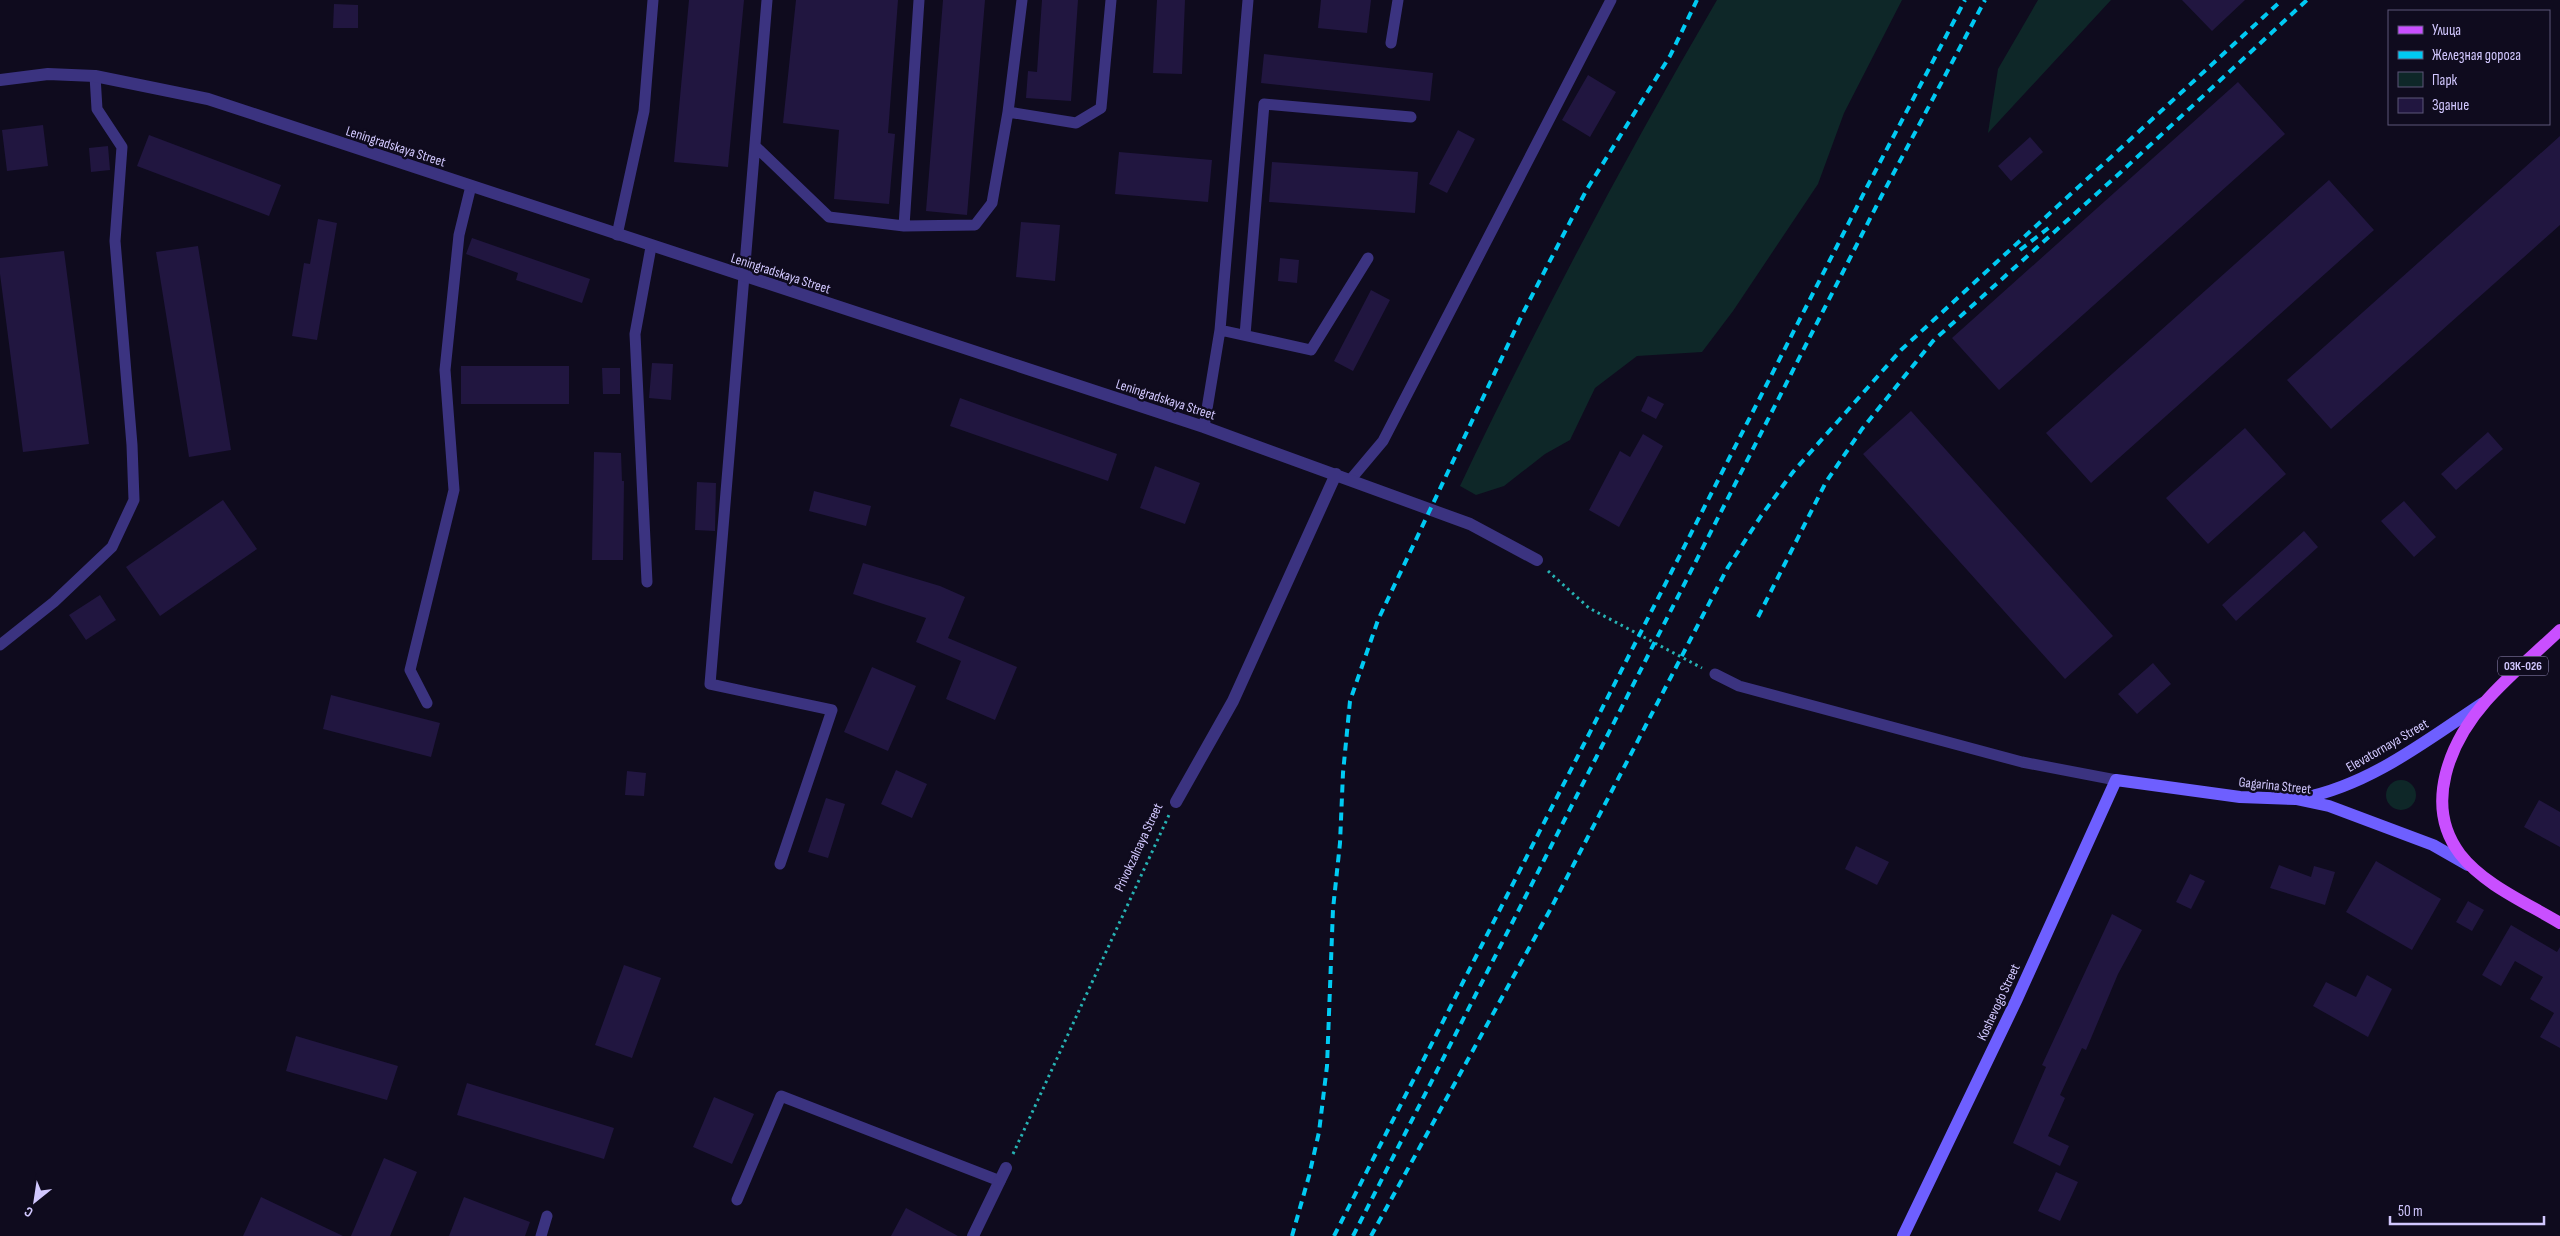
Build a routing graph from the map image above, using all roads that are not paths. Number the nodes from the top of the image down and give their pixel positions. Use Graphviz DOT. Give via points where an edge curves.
graph roads {
  1 [pos="654,0"];
  2 [pos="766,0"];
  3 [pos="919,0"];
  4 [pos="1022,0"];
  5 [pos="1111,0"];
  6 [pos="1248,0"];
  7 [pos="1398,0"];
  8 [pos="1611,0"];
  9 [pos="1391,43"];
  10 [pos="96,76"];
  11 [pos="0,80"];
  12 [pos="1008,112"];
  13 [pos="1411,118"];
  14 [pos="755,146"];
  15 [pos="471,186"];
  16 [pos="904,226"];
  17 [pos="617,235"];
  18 [pos="651,247"];
  19 [pos="1368,258"];
  20 [pos="745,277"];
  21 [pos="1220,330"];
  22 [pos="1245,335"];
  23 [pos="1204,427"];
  24 [pos="1336,474"];
  25 [pos="1351,479"];
  26 [pos="1537,560"];
  27 [pos="646,582"];
  28 [pos="2560,630"];
  29 [pos="0,645"];
  30 [pos="1715,674"];
  31 [pos="2486,702"];
  32 [pos="427,703"];
  33 [pos="2116,780"];
  34 [pos="2442,791"];
  35 [pos="2296,799"];
  36 [pos="1176,802"];
  37 [pos="780,864"];
  38 [pos="2478,871"];
  39 [pos="2560,922"];
  40 [pos="1006,1168"];
  41 [pos="1000,1181"];
  42 [pos="736,1200"];
  43 [pos="547,1216"];
  44 [pos="541,1236"];
  45 [pos="973,1236"];
  46 [pos="1903,1236"];
  1 -- 17 [label="lane" via="644,111"];
  2 -- 14 [label="lane"];
  3 -- 16 [label="lane"];
  4 -- 12 [label="lane"];
  5 -- 12 [label="lane" via="1100,108 1076,123"];
  6 -- 21 [label="lane"];
  7 -- 9 [label="lane"];
  8 -- 25 [label="lane" via="1383,441"];
  10 -- 11 [label="street, Leningradskaya Street" via="48,74"];
  10 -- 15 [label="street, Leningradskaya Street" via="208,99"];
  10 -- 29 [label="lane" via="97,109 122,146 115,241 134,500 112,547 54,602"];
  12 -- 16 [label="lane" via="992,203 975,226"];
  13 -- 22 [label="lane" via="1264,104"];
  14 -- 16 [label="lane" via="829,217"];
  14 -- 20 [label="lane"];
  15 -- 17 [label="street, Leningradskaya Street"];
  15 -- 32 [label="lane" via="459,235 445,370 454,490 410,670"];
  17 -- 18 [label="street, Leningradskaya Street"];
  18 -- 20 [label="street, Leningradskaya Street"];
  18 -- 27 [label="lane" via="635,334"];
  19 -- 22 [label="lane" via="1311,350"];
  20 -- 23 [label="street, Leningradskaya Street"];
  20 -- 37 [label="lane" via="710,684 832,710"];
  21 -- 22 [label="lane"];
  21 -- 23 [label="lane"];
  23 -- 24 [label="street, Leningradskaya Street"];
  24 -- 25 [label="street, Leningradskaya Street"];
  24 -- 36 [label="street, Privokzalnaya Street" via="1233,701"];
  25 -- 26 [label="street, Leningradskaya Street" via="1470,524"];
  28 -- 31 [label="main road, Elevatornaya Street / 03К-026"];
  30 -- 33 [label="lane" via="1739,686 2022,762"];
  31 -- 34 [label="main road, Elevatornaya Street / 03К-026" via="2454,751"];
  31 -- 35 [label="street, Elevatornaya Street" via="2403,756 2359,780 2325,794"];
  33 -- 35 [label="street, Gagarina Street" via="2240,797"];
  33 -- 46 [label="street, Koshevogo Street" via="2016,1002"];
  34 -- 38 [label="main road, Gagarina Street / 03К-026" via="2441,810 2448,832 2460,854"];
  35 -- 38 [label="street, Gagarina Street" via="2329,806 2433,845"];
  38 -- 39 [label="main road, Gagarina Street / 03К-026" via="2502,889"];
  40 -- 41 [label="street"];
  41 -- 42 [label="lane" via="782,1096"];
  41 -- 45 [label="street"];
  43 -- 44 [label="lane"];
}
